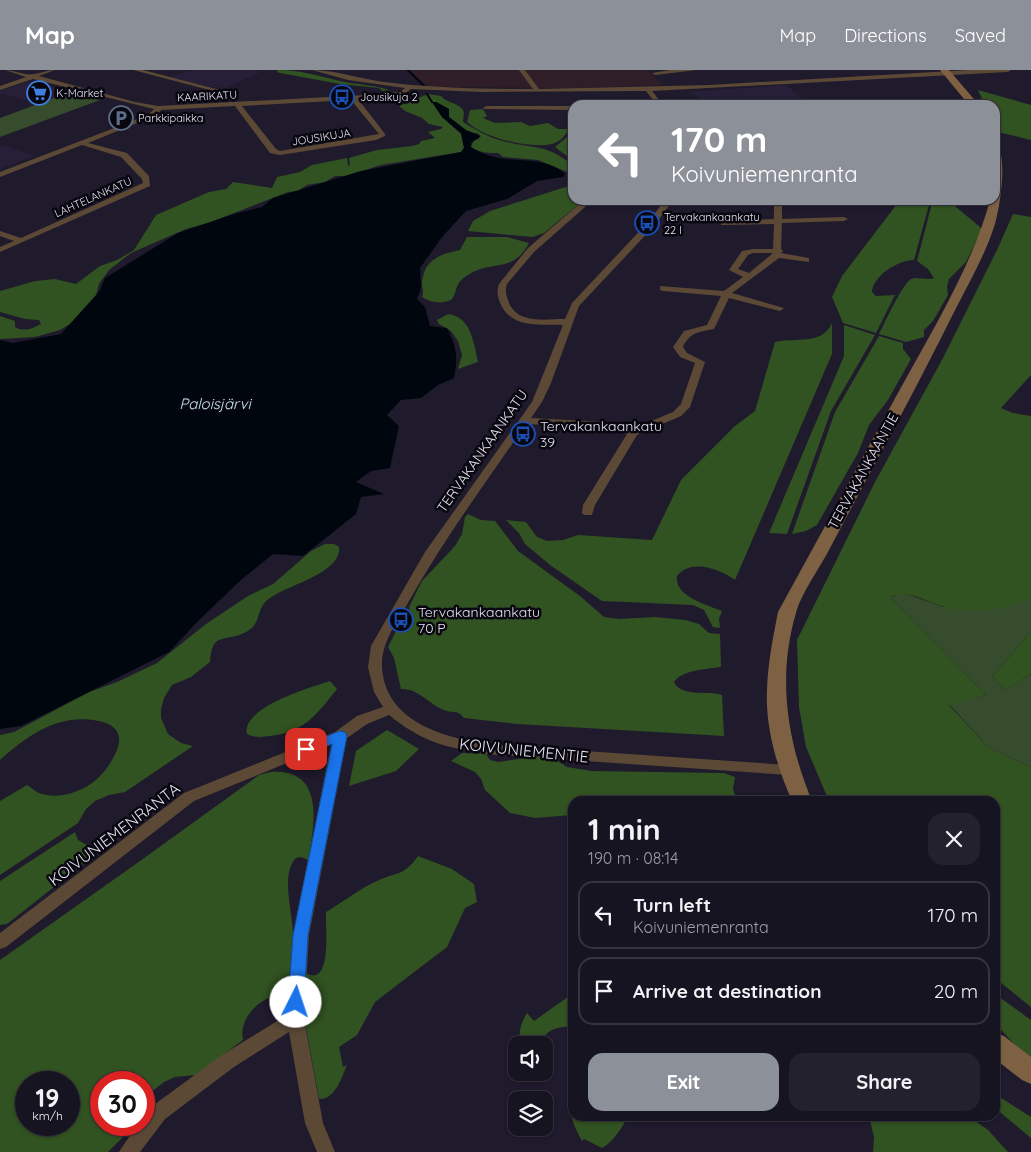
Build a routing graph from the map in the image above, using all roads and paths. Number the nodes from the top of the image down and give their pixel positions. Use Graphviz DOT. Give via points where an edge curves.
graph roads {
  1 [pos="8,70"];
  2 [pos="52,70"];
  3 [pos="136,70"];
  4 [pos="315,70"];
  5 [pos="522,70"];
  6 [pos="694,70"];
  7 [pos="1008,70"];
  8 [pos="945,71"];
  9 [pos="32,77"];
  10 [pos="408,87"];
  11 [pos="0,88"];
  12 [pos="647,88"];
  13 [pos="670,88"];
  14 [pos="217,90"];
  15 [pos="537,90"];
  16 [pos="353,98"];
  17 [pos="656,100"];
  18 [pos="970,100"];
  19 [pos="237,104"];
  20 [pos="158,108"];
  21 [pos="486,108"];
  22 [pos="568,108"];
  23 [pos="82,143"];
  24 [pos="0,175"];
  25 [pos="583,205"];
  26 [pos="665,205"];
  27 [pos="778,205"];
  28 [pos="994,205"];
  29 [pos="844,219"];
  30 [pos="779,222"];
  31 [pos="724,223"];
  32 [pos="0,234"];
  33 [pos="22,241"];
  34 [pos="0,250"];
  35 [pos="778,253"];
  36 [pos="806,260"];
  37 [pos="750,276"];
  38 [pos="663,288"];
  39 [pos="726,294"];
  40 [pos="780,308"];
  41 [pos="568,322"];
  42 [pos="524,421"];
  43 [pos="633,433"];
  44 [pos="588,513"];
  45 [pos="391,709"];
  46 [pos="340,736"];
  47 [pos="789,770"];
  48 [pos="800,796"];
  49 [pos="0,942"];
  50 [pos="295,1019"];
  51 [pos="1000,1048"];
  52 [pos="1031,1072"];
  53 [pos="128,1152"];
  54 [pos="326,1152"];
  1 -- 9 [label="street, KAARIKATU"];
  2 -- 9 [label="street"];
  3 -- 14 [label="street"];
  4 -- 10 [label="street"];
  5 -- 15 [label="street"];
  6 -- 13 [label="street" via="655,73"];
  7 -- 8 [label="street"];
  8 -- 13 [label="street"];
  8 -- 18 [label="street"];
  9 -- 11 [label="street"];
  9 -- 20 [label="street, KAARIKATU"];
  10 -- 15 [label="street"];
  10 -- 16 [label="street, KAARIKATU" via="398,94"];
  12 -- 13 [label="street"];
  12 -- 15 [label="street"];
  12 -- 17 [label="street"];
  16 -- 19 [label="street, KAARIKATU"];
  16 -- 19 [label="street, JOUSIKUJA" via="383,135 280,153 272,152"];
  19 -- 20 [label="street, KAARIKATU"];
  20 -- 23 [label="street" via="153,115"];
  21 -- 22 [label="street"];
  23 -- 24 [label="street"];
  23 -- 33 [label="street, LAHTELANKATU" via="124,155 146,178 147,184"];
  25 -- 41 [label="street" via="531,250 500,291 509,312 517,320"];
  26 -- 41 [label="street, TERVAKANKAANKATU" via="575,305"];
  27 -- 30 [label="street"];
  28 -- 47 [label="street, TERVAKANKAANTIE" via="978,251 929,349 787,612 776,691"];
  29 -- 30 [label="street"];
  30 -- 31 [label="street"];
  30 -- 35 [label="street"];
  32 -- 33 [label="street"];
  33 -- 34 [label="street, LAHTELANKATU"];
  35 -- 36 [label="street"];
  35 -- 37 [label="street"];
  35 -- 37 [label="street" via="746,252 733,270"];
  37 -- 39 [label="street"];
  38 -- 39 [label="street"];
  39 -- 40 [label="street"];
  39 -- 43 [label="street" via="711,328 687,331 678,346 683,355 700,362 686,405 677,414"];
  41 -- 42 [label="street, TERVAKANKAANKATU" via="546,383"];
  42 -- 43 [label="street" via="607,425"];
  42 -- 45 [label="street, TERVAKANKAANKATU" via="431,552 377,646 375,667 380,692"];
  43 -- 44 [label="street" via="589,505"];
  45 -- 46 [label="street" via="362,720"];
  45 -- 47 [label="street, KOIVUNIEMENTIE" via="414,728 450,742 484,749"];
  46 -- 49 [label="street, KOIVUNIEMENRANTA" via="189,797"];
  46 -- 50 [label="street" via="300,935"];
  47 -- 48 [label="street, TERVAKANKAANTIE"];
  50 -- 53 [label="street" via="228,1061 158,1113"];
  50 -- 54 [label="street" via="314,1123"];
  51 -- 52 [label="street"];
}
